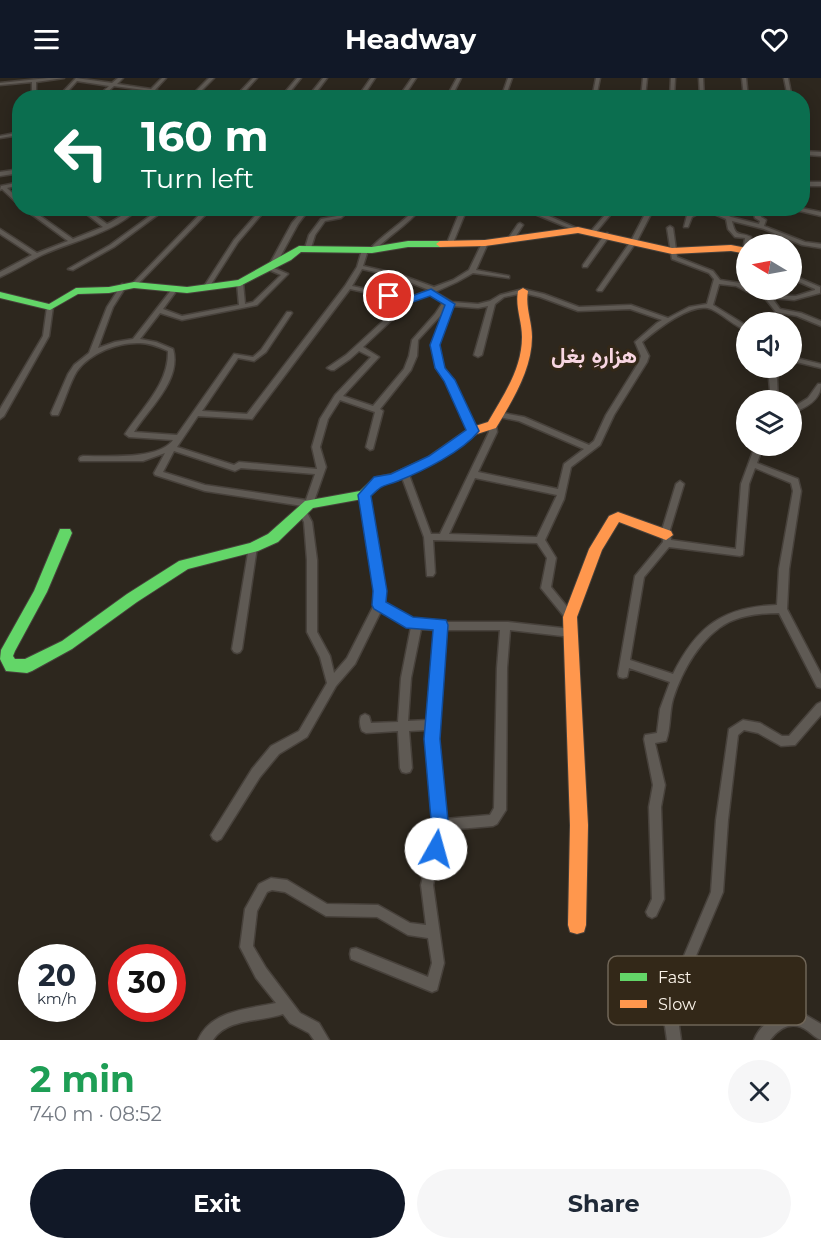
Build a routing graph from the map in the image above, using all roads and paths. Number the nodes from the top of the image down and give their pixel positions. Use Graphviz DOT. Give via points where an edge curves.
graph roads {
  1 [pos="62,78"];
  2 [pos="120,78"];
  3 [pos="164,78"];
  4 [pos="212,78"];
  5 [pos="255,78"];
  6 [pos="299,78"];
  7 [pos="325,78"];
  8 [pos="77,79"];
  9 [pos="34,82"];
  10 [pos="0,84"];
  11 [pos="112,86"];
  12 [pos="34,90"];
  13 [pos="67,90"];
  14 [pos="107,90"];
  15 [pos="152,90"];
  16 [pos="199,90"];
  17 [pos="244,90"];
  18 [pos="289,90"];
  19 [pos="315,90"];
  20 [pos="36,216"];
  21 [pos="92,216"];
  22 [pos="129,216"];
  23 [pos="154,216"];
  24 [pos="202,216"];
  25 [pos="258,216"];
  26 [pos="302,216"];
  27 [pos="340,216"];
  28 [pos="413,216"];
  29 [pos="461,216"];
  30 [pos="544,216"];
  31 [pos="610,216"];
  32 [pos="646,216"];
  33 [pos="689,216"];
  34 [pos="724,216"];
  35 [pos="758,216"];
  36 [pos="729,218"];
  37 [pos="520,225"];
  38 [pos="686,226"];
  39 [pos="758,226"];
  40 [pos="107,227"];
  41 [pos="670,228"];
  42 [pos="578,230"];
  43 [pos="0,231"];
  44 [pos="601,233"];
  45 [pos="754,234"];
  46 [pos="736,235"];
  47 [pos="511,239"];
  48 [pos="634,241"];
  49 [pos="73,242"];
  50 [pos="450,243"];
  51 [pos="485,243"];
  52 [pos="821,246"];
  53 [pos="736,247"];
  54 [pos="308,248"];
  55 [pos="368,250"];
  56 [pos="672,251"];
  57 [pos="37,256"];
  58 [pos="585,266"];
  59 [pos="360,267"];
  60 [pos="71,269"];
  61 [pos="270,269"];
  62 [pos="472,271"];
  63 [pos="0,275"];
  64 [pos="507,277"];
  65 [pos="802,281"];
  66 [pos="717,282"];
  67 [pos="240,283"];
  68 [pos="736,284"];
  69 [pos="129,285"];
  70 [pos="348,287"];
  71 [pos="206,288"];
  72 [pos="174,290"];
  73 [pos="600,290"];
  74 [pos="433,291"];
  75 [pos="523,291"];
  76 [pos="819,292"];
  77 [pos="802,294"];
  78 [pos="0,295"];
  79 [pos="410,300"];
  80 [pos="770,300"];
  81 [pos="448,303"];
  82 [pos="492,303"];
  83 [pos="242,306"];
  84 [pos="710,306"];
  85 [pos="50,307"];
  86 [pos="159,310"];
  87 [pos="289,312"];
  88 [pos="668,320"];
  89 [pos="736,322"];
  90 [pos="821,324"];
  91 [pos="135,341"];
  92 [pos="358,348"];
  93 [pos="92,354"];
  94 [pos="478,355"];
  95 [pos="802,361"];
  96 [pos="821,366"];
  97 [pos="331,368"];
  98 [pos="821,386"];
  99 [pos="338,397"];
  100 [pos="802,405"];
  101 [pos="376,408"];
  102 [pos="55,413"];
  103 [pos="197,413"];
  104 [pos="0,416"];
  105 [pos="495,419"];
  106 [pos="473,431"];
  107 [pos="179,438"];
  108 [pos="370,447"];
  109 [pos="172,448"];
  110 [pos="590,448"];
  111 [pos="755,456"];
  112 [pos="83,459"];
  113 [pos="752,464"];
  114 [pos="320,472"];
  115 [pos="404,472"];
  116 [pos="472,474"];
  117 [pos="680,484"];
  118 [pos="561,493"];
  119 [pos="364,495"];
  120 [pos="306,507"];
  121 [pos="66,533"];
  122 [pos="428,537"];
  123 [pos="444,537"];
  124 [pos="667,539"];
  125 [pos="540,540"];
  126 [pos="253,547"];
  127 [pos="430,573"];
  128 [pos="379,605"];
  129 [pos="782,609"];
  130 [pos="570,617"];
  131 [pos="417,624"];
  132 [pos="441,625"];
  133 [pos="505,626"];
  134 [pos="571,633"];
  135 [pos="237,649"];
  136 [pos="624,662"];
  137 [pos="622,674"];
  138 [pos="675,679"];
  139 [pos="332,683"];
  140 [pos="821,684"];
  141 [pos="821,707"];
  142 [pos="366,719"];
  143 [pos="433,725"];
  144 [pos="401,727"];
  145 [pos="406,768"];
  146 [pos="440,825"];
  147 [pos="217,835"];
  148 [pos="652,912"];
  149 [pos="577,925"];
  150 [pos="433,932"];
  151 [pos="356,954"];
  152 [pos="690,956"];
  153 [pos="286,1006"];
  154 [pos="806,1021"];
  155 [pos="672,1025"];
  156 [pos="777,1025"];
  157 [pos="821,1033"];
  158 [pos="205,1040"];
  159 [pos="322,1040"];
  160 [pos="674,1040"];
  161 [pos="761,1040"];
  1 -- 8 [label="street"];
  1 -- 9 [label="street"];
  2 -- 11 [label="street"];
  3 -- 15 [label="street"];
  4 -- 16 [label="street"];
  5 -- 17 [label="street"];
  6 -- 18 [label="street"];
  7 -- 19 [label="street"];
  8 -- 11 [label="street"];
  8 -- 13 [label="street"];
  9 -- 10 [label="street"];
  9 -- 12 [label="street"];
  11 -- 14 [label="street"];
  11 -- 15 [label="street"];
  20 -- 49 [label="street"];
  21 -- 40 [label="street"];
  22 -- 40 [label="street"];
  23 -- 60 [label="street"];
  24 -- 69 [label="street"];
  25 -- 71 [label="street" via="236,241"];
  26 -- 61 [label="street"];
  27 -- 54 [label="street" via="323,220"];
  28 -- 55 [label="street"];
  29 -- 50 [label="street"];
  30 -- 42 [label="street"];
  31 -- 44 [label="street"];
  32 -- 48 [label="street"];
  33 -- 38 [label="street"];
  34 -- 36 [label="street"];
  35 -- 39 [label="street" via="763,220"];
  36 -- 39 [label="street"];
  36 -- 46 [label="street"];
  37 -- 47 [label="street"];
  39 -- 45 [label="street"];
  39 -- 52 [label="street" via="804,244"];
  40 -- 49 [label="street"];
  41 -- 56 [label="street"];
  42 -- 44 [label="street"];
  42 -- 47 [label="street"];
  43 -- 57 [label="street"];
  44 -- 48 [label="street"];
  44 -- 58 [label="street"];
  47 -- 51 [label="street"];
  48 -- 56 [label="street"];
  48 -- 73 [label="street"];
  49 -- 57 [label="street"];
  50 -- 51 [label="street"];
  50 -- 55 [label="street"];
  51 -- 62 [label="street"];
  53 -- 56 [label="street"];
  54 -- 55 [label="street"];
  54 -- 61 [label="street" via="299,249"];
  55 -- 59 [label="street"];
  56 -- 66 [label="street" via="674,258 711,273"];
  57 -- 63 [label="street"];
  59 -- 70 [label="street"];
  59 -- 74 [label="street" via="396,275"];
  61 -- 67 [label="street"];
  61 -- 83 [label="street" via="285,274 255,304"];
  62 -- 64 [label="street"];
  62 -- 74 [label="street"];
  65 -- 76 [label="street"];
  66 -- 68 [label="street"];
  66 -- 84 [label="street"];
  67 -- 71 [label="street"];
  67 -- 83 [label="street"];
  69 -- 72 [label="street"];
  69 -- 85 [label="street" via="76,291"];
  69 -- 93 [label="street" via="110,307"];
  70 -- 79 [label="street"];
  70 -- 103 [label="street" via="249,417"];
  71 -- 72 [label="street"];
  72 -- 86 [label="street"];
  74 -- 79 [label="street"];
  74 -- 81 [label="street"];
  75 -- 82 [label="street"];
  75 -- 88 [label="street" via="578,309 632,308"];
  75 -- 105 [label="street" via="520,307 527,334 527,355"];
  76 -- 77 [label="street"];
  78 -- 85 [label="street"];
  79 -- 92 [label="street"];
  80 -- 90 [label="street" via="778,311 799,314"];
  81 -- 82 [label="street"];
  81 -- 101 [label="street" via="415,340 407,370"];
  81 -- 106 [label="street" via="435,345 440,368 450,380"];
  82 -- 94 [label="street"];
  83 -- 86 [label="street" via="182,318"];
  84 -- 88 [label="street" via="691,308"];
  84 -- 89 [label="street"];
  85 -- 104 [label="street" via="46,336"];
  86 -- 91 [label="street"];
  87 -- 103 [label="street" via="264,351 254,359 236,356"];
  88 -- 110 [label="street" via="638,342 645,356 643,362 597,443"];
  91 -- 93 [label="street"];
  91 -- 107 [label="street" via="171,350 173,360 163,383 129,434"];
  92 -- 97 [label="street"];
  92 -- 99 [label="street" via="375,357"];
  93 -- 102 [label="street" via="72,374"];
  95 -- 96 [label="street"];
  98 -- 100 [label="street"];
  99 -- 101 [label="street"];
  99 -- 114 [label="street" via="324,418 316,447"];
  101 -- 108 [label="street" via="379,415"];
  103 -- 107 [label="street"];
  105 -- 106 [label="street"];
  105 -- 110 [label="street" via="521,419"];
  105 -- 116 [label="street" via="493,432"];
  106 -- 115 [label="street" via="433,459"];
  107 -- 109 [label="street"];
  109 -- 112 [label="street" via="143,459"];
  109 -- 114 [label="street" via="235,468 239,465"];
  109 -- 120 [label="street" via="158,473 205,488"];
  110 -- 118 [label="street" via="567,466"];
  111 -- 113 [label="street"];
  113 -- 124 [label="street" via="745,484 740,553"];
  113 -- 129 [label="street" via="795,481 797,491 784,569"];
  114 -- 120 [label="street"];
  115 -- 119 [label="street" via="379,480"];
  115 -- 122 [label="street"];
  116 -- 118 [label="street"];
  116 -- 123 [label="street"];
  117 -- 124 [label="street"];
  118 -- 125 [label="street"];
  119 -- 120 [label="street"];
  119 -- 128 [label="street"];
  120 -- 126 [label="street" via="273,538"];
  120 -- 139 [label="street" via="312,560 312,632 325,656"];
  121 -- 126 [label="street" via="21,629 10,642 6,656 11,666 27,666 61,649 184,565"];
  122 -- 123 [label="street"];
  122 -- 127 [label="street"];
  123 -- 125 [label="street"];
  124 -- 130 [label="street" via="631,521 614,519 596,549"];
  124 -- 136 [label="street" via="660,554 639,576"];
  125 -- 130 [label="street" via="552,558 546,588"];
  126 -- 135 [label="street"];
  128 -- 131 [label="street"];
  128 -- 139 [label="street" via="351,661"];
  129 -- 138 [label="street" via="760,609 719,622 699,642"];
  129 -- 140 [label="street"];
  130 -- 134 [label="street"];
  131 -- 132 [label="street"];
  131 -- 144 [label="street" via="403,686"];
  132 -- 133 [label="street"];
  132 -- 143 [label="street"];
  133 -- 134 [label="street"];
  133 -- 146 [label="street" via="500,810 493,820"];
  134 -- 149 [label="street" via="579,825"];
  136 -- 137 [label="street"];
  136 -- 138 [label="street"];
  138 -- 148 [label="street" via="665,709 662,737 649,739 659,785 655,807 658,899"];
  139 -- 147 [label="street" via="303,734 275,750"];
  141 -- 152 [label="street" via="791,741 781,741 760,728 743,724 733,732 717,892"];
  142 -- 144 [label="street" via="366,728"];
  143 -- 144 [label="street"];
  143 -- 146 [label="street"];
  144 -- 145 [label="street"];
  146 -- 150 [label="street" via="427,885"];
  150 -- 151 [label="street" via="438,963 432,985"];
  150 -- 153 [label="street" via="408,929 378,911 326,910 287,886 271,884 263,888 251,909 246,947"];
  153 -- 158 [label="street" via="271,1013 224,1020"];
  153 -- 159 [label="street" via="296,1018 314,1028"];
  154 -- 157 [label="street"];
  155 -- 160 [label="street"];
  156 -- 161 [label="street"];
}
